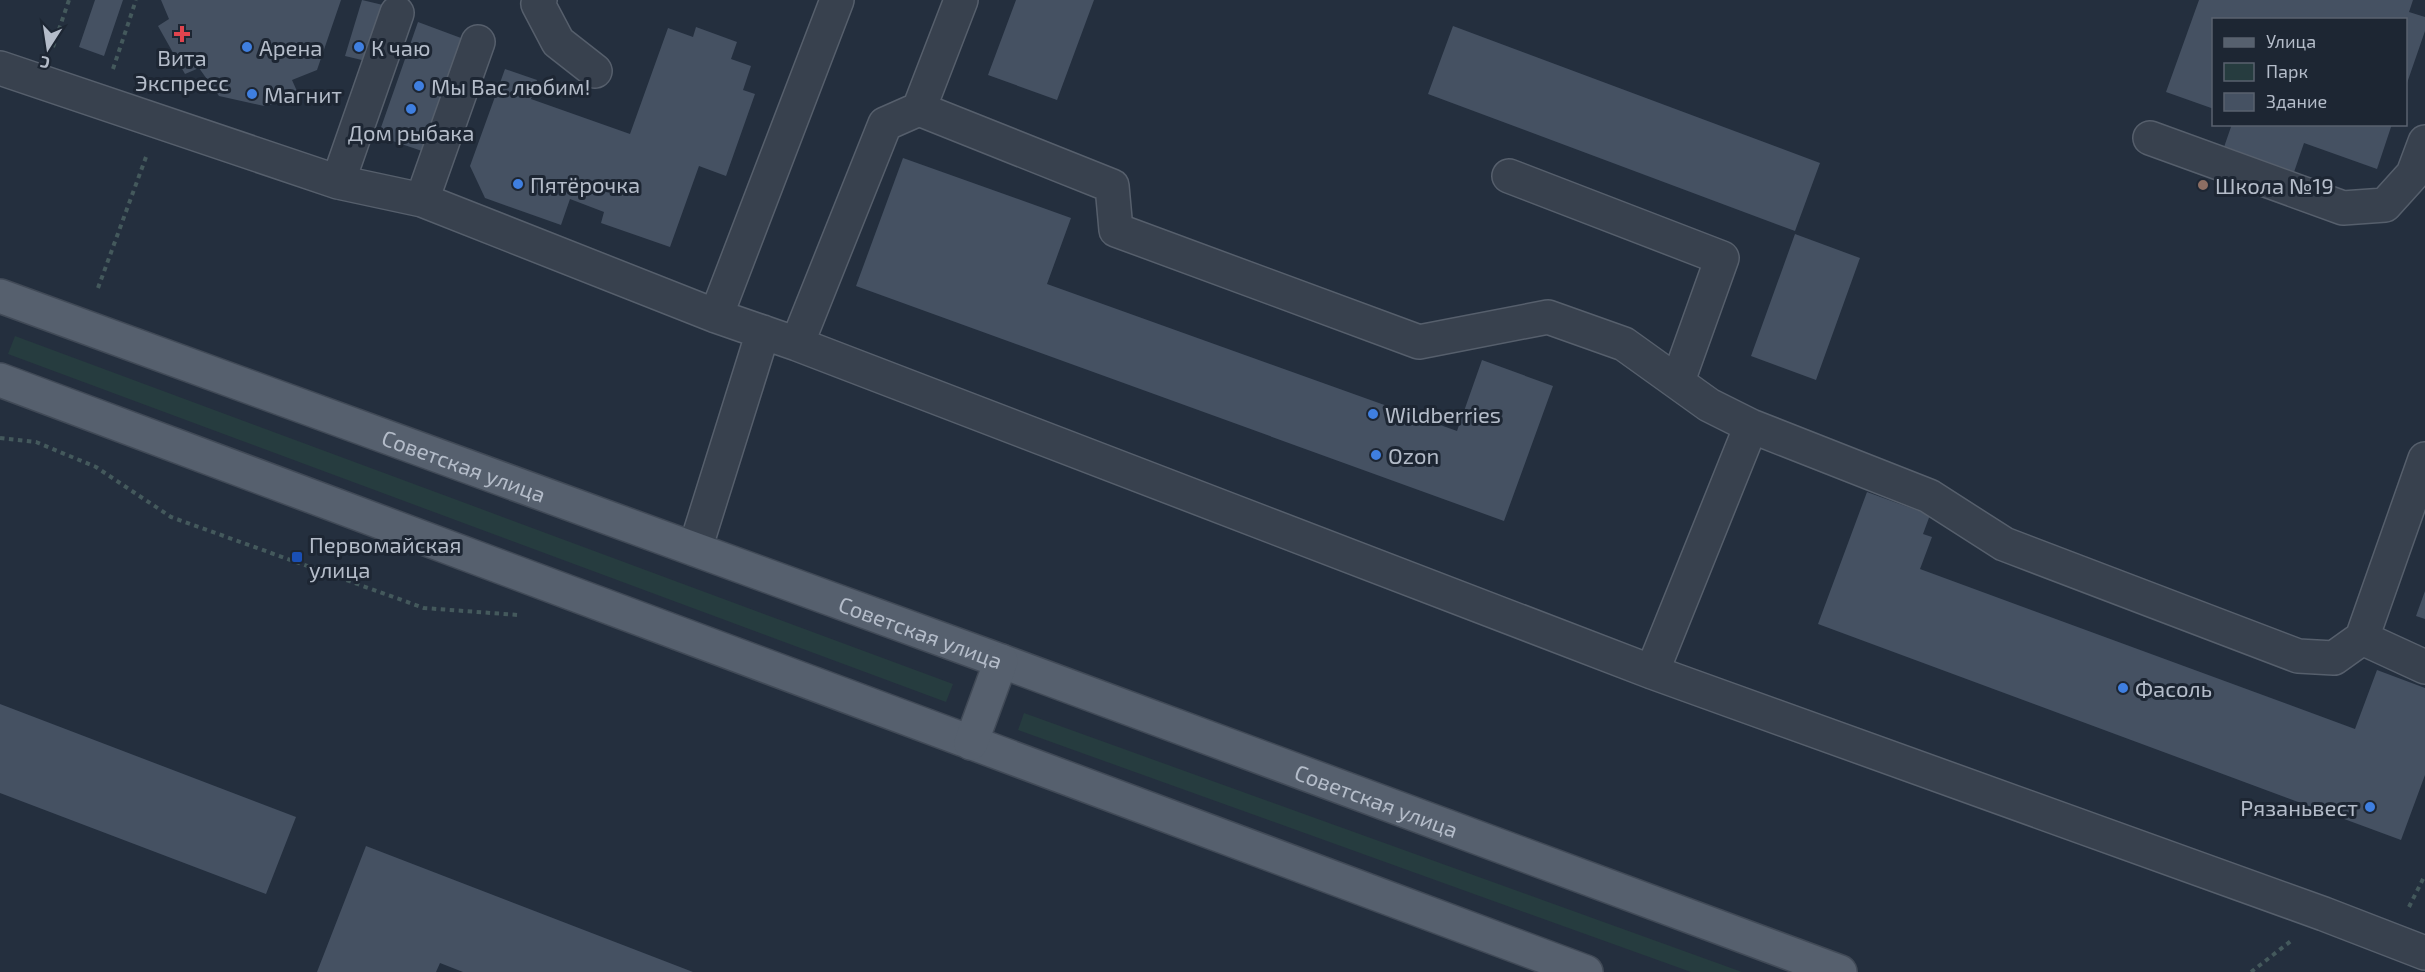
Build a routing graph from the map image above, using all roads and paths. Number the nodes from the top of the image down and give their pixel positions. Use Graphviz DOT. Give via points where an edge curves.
graph roads {
  1 [pos="69,0"];
  2 [pos="136,0"];
  3 [pos="540,0"];
  4 [pos="837,0"];
  5 [pos="955,2"];
  6 [pos="397,13"];
  7 [pos="478,42"];
  8 [pos="52,49"];
  9 [pos="0,68"];
  10 [pos="595,71"];
  11 [pos="101,104"];
  12 [pos="919,109"];
  13 [pos="158,123"];
  14 [pos="2150,138"];
  15 [pos="2425,142"];
  16 [pos="1509,176"];
  17 [pos="338,182"];
  18 [pos="422,200"];
  19 [pos="98,288"];
  20 [pos="0,296"];
  21 [pos="716,316"];
  22 [pos="763,332"];
  23 [pos="797,344"];
  24 [pos="0,380"];
  25 [pos="1678,381"];
  26 [pos="1751,426"];
  27 [pos="0,438"];
  28 [pos="2425,459"];
  29 [pos="695,549"];
  30 [pos="424,608"];
  31 [pos="2362,638"];
  32 [pos="1001,661"];
  33 [pos="2425,667"];
  34 [pos="1652,672"];
  35 [pos="971,743"];
  36 [pos="2425,952"];
  37 [pos="1586,972"];
  38 [pos="1840,972"];
  1 -- 8 [label="path"];
  2 -- 11 [label="path"];
  3 -- 10 [label="lane" via="538,4 558,42"];
  4 -- 21 [label="lane"];
  5 -- 12 [label="lane"];
  6 -- 17 [label="lane"];
  7 -- 18 [label="lane"];
  9 -- 11 [label="lane"];
  11 -- 13 [label="lane"];
  12 -- 23 [label="lane" via="885,124"];
  12 -- 25 [label="lane" via="1112,186 1116,230 1419,342 1548,317 1624,344"];
  13 -- 17 [label="lane"];
  13 -- 19 [label="path"];
  14 -- 15 [label="lane" via="2343,208 2385,205 2413,174"];
  16 -- 25 [label="lane" via="1722,258"];
  17 -- 18 [label="lane"];
  18 -- 21 [label="lane"];
  20 -- 29 [label="main road, Советская улица"];
  21 -- 22 [label="lane"];
  22 -- 23 [label="lane"];
  22 -- 29 [label="lane"];
  23 -- 34 [label="lane"];
  24 -- 35 [label="main road"];
  25 -- 26 [label="lane" via="1708,405"];
  26 -- 31 [label="lane" via="1929,496 2004,544 2298,656 2334,658"];
  26 -- 34 [label="lane"];
  27 -- 30 [label="path" via="36,442 96,467 171,517"];
  28 -- 31 [label="lane"];
  29 -- 32 [label="main road, Советская улица"];
  31 -- 33 [label="lane"];
  32 -- 35 [label="main road"];
  32 -- 38 [label="main road, Советская улица"];
  34 -- 36 [label="lane"];
  35 -- 37 [label="main road"];
}
